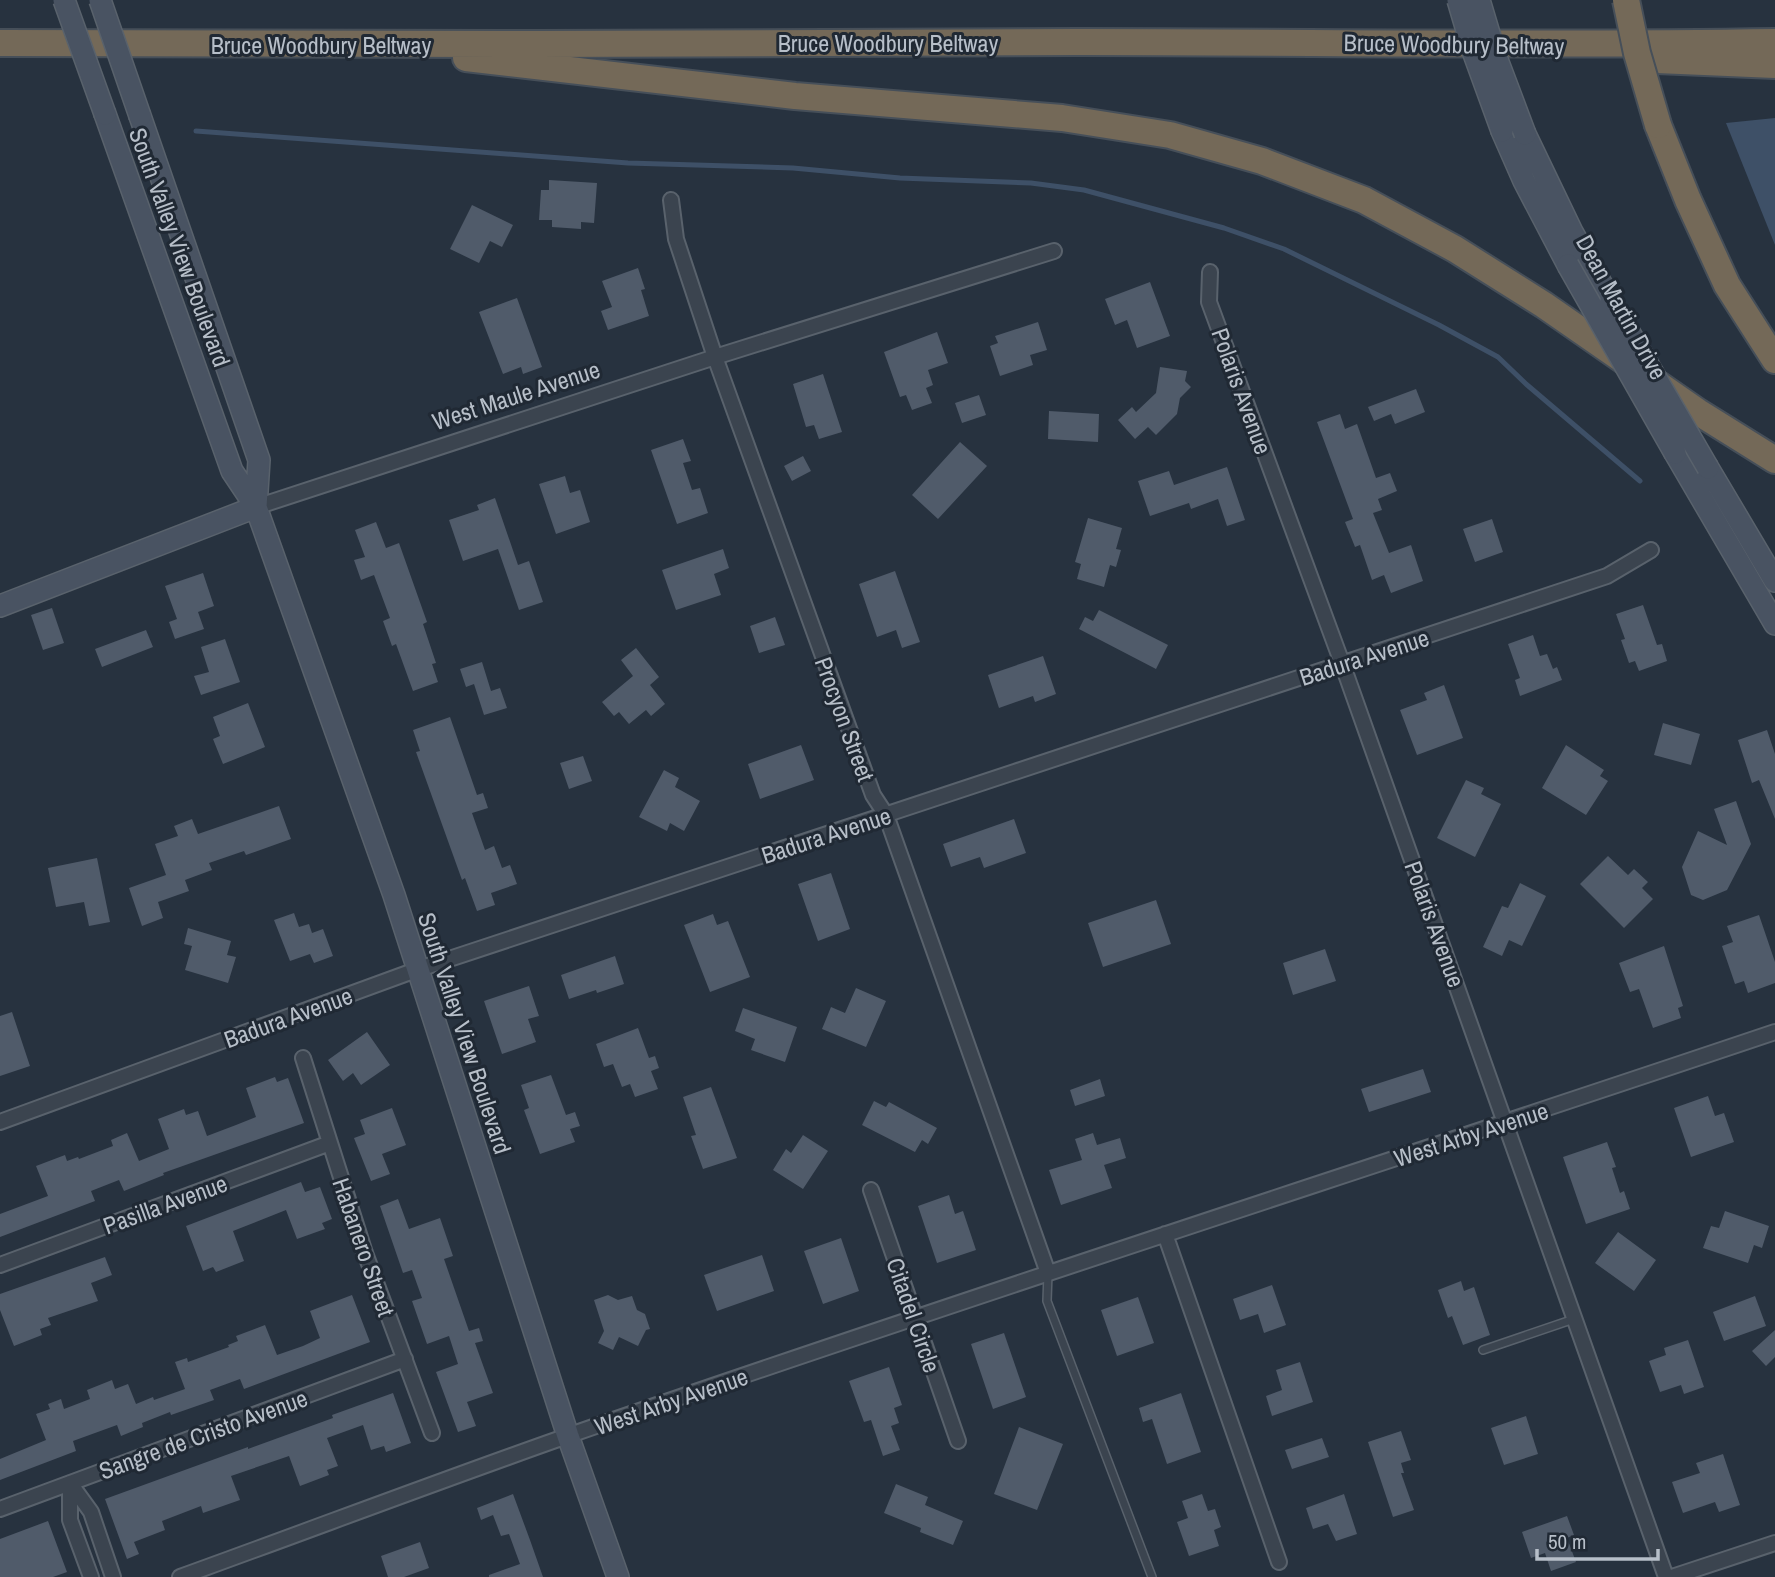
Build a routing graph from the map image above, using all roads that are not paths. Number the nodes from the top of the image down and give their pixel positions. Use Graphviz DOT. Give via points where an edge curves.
graph roads {
  1 [pos="64,0"];
  2 [pos="100,0"];
  3 [pos="1458,0"];
  4 [pos="1479,0"];
  5 [pos="1626,0"];
  6 [pos="1775,42"];
  7 [pos="0,43"];
  8 [pos="1573,45"];
  9 [pos="356,46"];
  10 [pos="1775,65"];
  11 [pos="671,200"];
  12 [pos="1709,245"];
  13 [pos="1055,251"];
  14 [pos="1210,272"];
  15 [pos="1775,329"];
  16 [pos="715,357"];
  17 [pos="1775,360"];
  18 [pos="1698,412"];
  19 [pos="1775,460"];
  20 [pos="1775,476"];
  21 [pos="256,507"];
  22 [pos="1651,550"];
  23 [pos="1775,581"];
  24 [pos="0,606"];
  25 [pos="1775,624"];
  26 [pos="1342,663"];
  27 [pos="886,815"];
  28 [pos="416,970"];
  29 [pos="1775,1032"];
  30 [pos="303,1058"];
  31 [pos="0,1122"];
  32 [pos="1506,1123"];
  33 [pos="330,1143"];
  34 [pos="871,1190"];
  35 [pos="1166,1234"];
  36 [pos="0,1265"];
  37 [pos="1048,1273"];
  38 [pos="915,1318"];
  39 [pos="1575,1318"];
  40 [pos="1483,1350"];
  41 [pos="405,1359"];
  42 [pos="432,1433"];
  43 [pos="568,1436"];
  44 [pos="958,1441"];
  45 [pos="70,1483"];
  46 [pos="0,1509"];
  47 [pos="1775,1543"];
  48 [pos="1279,1562"];
  49 [pos="91,1577"];
  50 [pos="113,1577"];
  51 [pos="180,1577"];
  52 [pos="618,1577"];
  53 [pos="1152,1577"];
  54 [pos="1667,1577"];
  55 [pos="1672,1577"];
  1 -- 21 [label="main road, South Valley View Boulevard, bridge" via="232,471"];
  2 -- 21 [label="main road, South Valley View Boulevard, bridge" via="259,460"];
  3 -- 25 [label="main road, Dean Martin Drive, bridge" via="1502,131 1524,181"];
  4 -- 23 [label="main road, Dean Martin Drive, bridge" via="1525,134 1566,221"];
  5 -- 12 [label="highway, bridge" via="1658,125"];
  6 -- 8 [label="highway, Bruce Woodbury Beltway"];
  7 -- 9 [label="highway, Bruce Woodbury Beltway"];
  8 -- 9 [label="highway, Bruce Woodbury Beltway"];
  8 -- 10 [label="highway" via="1617,57"];
  9 -- 18 [label="highway" via="795,96 1062,118 1170,135 1262,161 1364,200 1544,305"];
  11 -- 16 [label="street, Procyon Street" via="676,239"];
  12 -- 15 [label="highway"];
  12 -- 17 [label="highway" via="1727,285"];
  13 -- 16 [label="street, West Maule Avenue"];
  14 -- 26 [label="street, Polaris Avenue" via="1209,302"];
  16 -- 21 [label="street, West Maule Avenue"];
  16 -- 27 [label="street, Procyon Street" via="873,795"];
  18 -- 19 [label="highway"];
  18 -- 20 [label="highway"];
  21 -- 24 [label="main road, West Maule Avenue"];
  21 -- 28 [label="main road, South Valley View Boulevard" via="394,895"];
  22 -- 26 [label="street, Badura Avenue" via="1607,576"];
  26 -- 27 [label="street, Badura Avenue"];
  26 -- 32 [label="street, Polaris Avenue"];
  27 -- 28 [label="street, Badura Avenue"];
  27 -- 37 [label="street, Procyon Street"];
  28 -- 31 [label="street, Badura Avenue"];
  28 -- 43 [label="main road, South Valley View Boulevard"];
  29 -- 32 [label="street, West Arby Avenue"];
  30 -- 33 [label="street, Habanero Street"];
  32 -- 35 [label="street, West Arby Avenue"];
  32 -- 39 [label="street, Polaris Avenue"];
  33 -- 36 [label="street, Pasilla Avenue"];
  33 -- 41 [label="street, Habanero Street"];
  34 -- 38 [label="street, Citadel Circle"];
  35 -- 37 [label="street, West Arby Avenue"];
  35 -- 48 [label="street"];
  37 -- 38 [label="street, West Arby Avenue"];
  37 -- 53 [label="lane" via="1047,1301"];
  38 -- 43 [label="street, West Arby Avenue"];
  38 -- 44 [label="street, Citadel Circle"];
  39 -- 40 [label="lane"];
  39 -- 54 [label="street, Polaris Avenue"];
  41 -- 42 [label="street, Habanero Street"];
  41 -- 45 [label="street, Sangre de Cristo Avenue"];
  43 -- 51 [label="street, West Arby Avenue"];
  43 -- 52 [label="main road, South Valley View Boulevard"];
  45 -- 46 [label="street, Sangre de Cristo Avenue"];
  45 -- 49 [label="street" via="70,1520"];
  45 -- 50 [label="street" via="91,1513"];
  47 -- 55 [label="street"];
}
